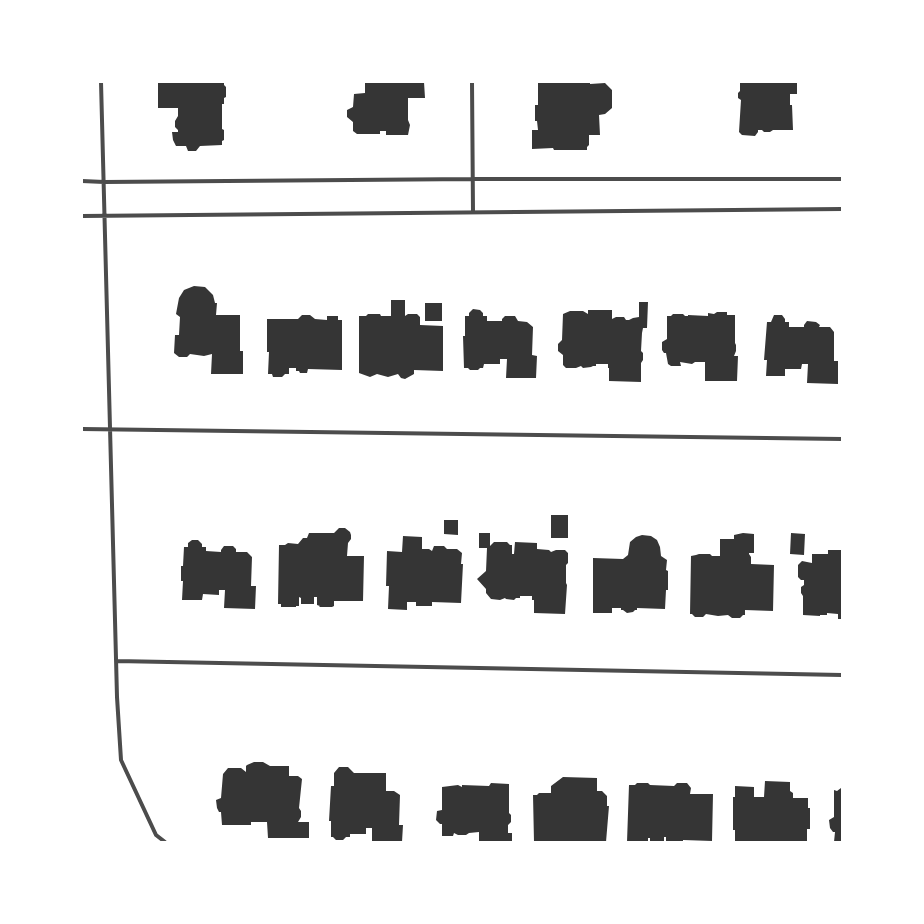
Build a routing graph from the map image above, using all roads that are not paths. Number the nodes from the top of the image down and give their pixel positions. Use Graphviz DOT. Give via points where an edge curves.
graph roads {
  1 [pos="102,82"];
  2 [pos="472,82"];
  3 [pos="473,179"];
  4 [pos="842,179"];
  5 [pos="82,181"];
  6 [pos="104,182"];
  7 [pos="842,209"];
  8 [pos="473,212"];
  9 [pos="82,216"];
  10 [pos="105,216"];
  11 [pos="110,428"];
  12 [pos="82,429"];
  13 [pos="842,439"];
  14 [pos="116,661"];
  15 [pos="842,675"];
  16 [pos="165,842"];
  1 -- 6 [label="street"];
  2 -- 3 [label="street"];
  3 -- 4 [label="street"];
  3 -- 6 [label="street"];
  3 -- 8 [label="street"];
  5 -- 6 [label="street"];
  6 -- 10 [label="street"];
  7 -- 8 [label="street"];
  8 -- 10 [label="street"];
  9 -- 10 [label="street"];
  10 -- 11 [label="street"];
  11 -- 12 [label="street"];
  11 -- 13 [label="street"];
  11 -- 14 [label="street"];
  14 -- 15 [label="street"];
  14 -- 16 [label="street" via="121,760 156,834"];
}
